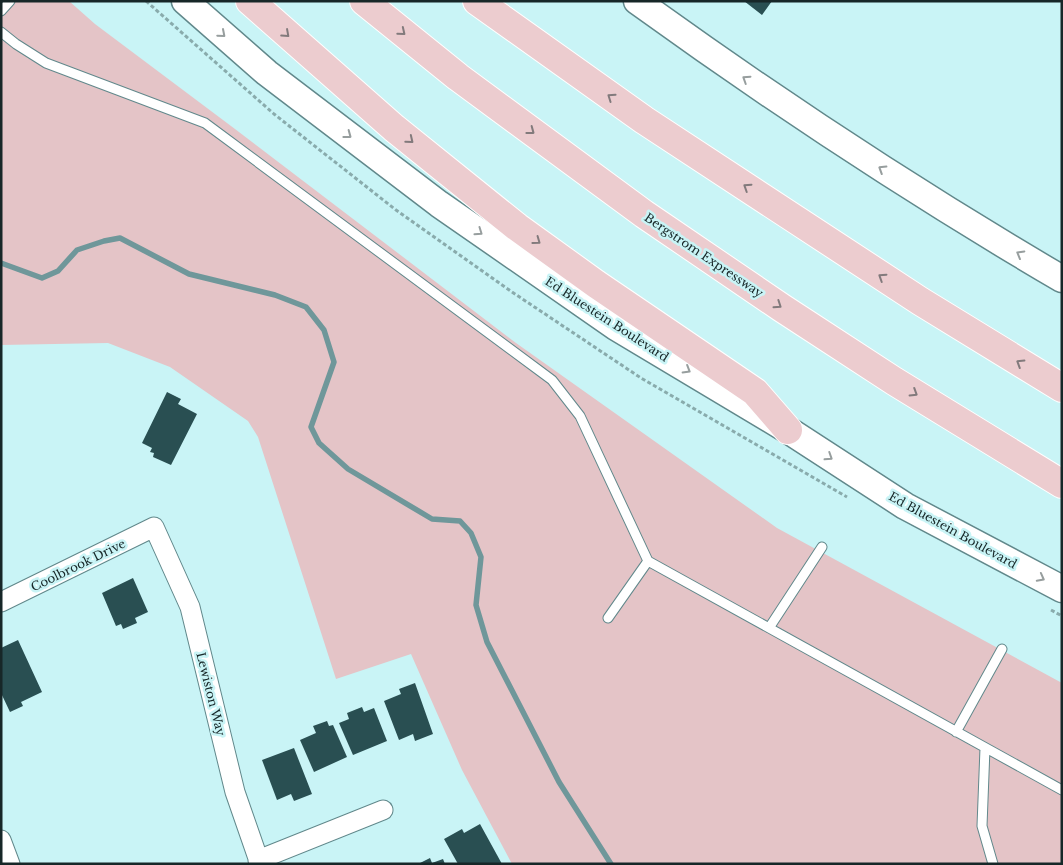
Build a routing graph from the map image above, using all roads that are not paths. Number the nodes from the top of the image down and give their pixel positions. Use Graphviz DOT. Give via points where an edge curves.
graph roads {
  1 [pos="10,1"];
  2 [pos="185,1"];
  3 [pos="250,1"];
  4 [pos="364,1"];
  5 [pos="477,1"];
  6 [pos="637,1"];
  7 [pos="1,11"];
  8 [pos="1,32"];
  9 [pos="1062,279"];
  10 [pos="1062,388"];
  11 [pos="788,430"];
  12 [pos="1062,484"];
  13 [pos="154,527"];
  14 [pos="822,547"];
  15 [pos="648,561"];
  16 [pos="1062,589"];
  17 [pos="1,602"];
  18 [pos="608,618"];
  19 [pos="769,628"];
  20 [pos="1002,649"];
  21 [pos="956,732"];
  22 [pos="985,748"];
  23 [pos="1062,790"];
  24 [pos="383,810"];
  25 [pos="1,840"];
  26 [pos="259,862"];
  27 [pos="10,864"];
  28 [pos="993,864"];
  1 -- 7 [label="lane"];
  2 -- 11 [label="main road, Ed Bluestein Boulevard, one-way" via="267,73 462,221 616,327"];
  3 -- 11 [label="highway, one-way" via="394,128 517,227 755,392"];
  4 -- 12 [label="highway, Bergstrom Expressway, one-way" via="458,77 644,214 886,376"];
  10 -- 5 [label="highway, one-way" via="920,301 652,126"];
  9 -- 6 [label="main road, one-way" via="875,164 733,71"];
  8 -- 15 [label="lane" via="46,63 205,123 552,380 580,416"];
  11 -- 16 [label="main road, Ed Bluestein Boulevard, one-way" via="905,506"];
  13 -- 17 [label="street, Coolbrook Drive"];
  13 -- 26 [label="street, Lewiston Way" via="190,607 235,792"];
  14 -- 19 [label="lane"];
  15 -- 18 [label="lane"];
  15 -- 19 [label="lane"];
  19 -- 21 [label="lane"];
  20 -- 21 [label="lane"];
  21 -- 22 [label="lane"];
  22 -- 23 [label="lane"];
  22 -- 28 [label="lane" via="982,826"];
  24 -- 26 [label="street"];
  25 -- 27 [label="street"];
}
